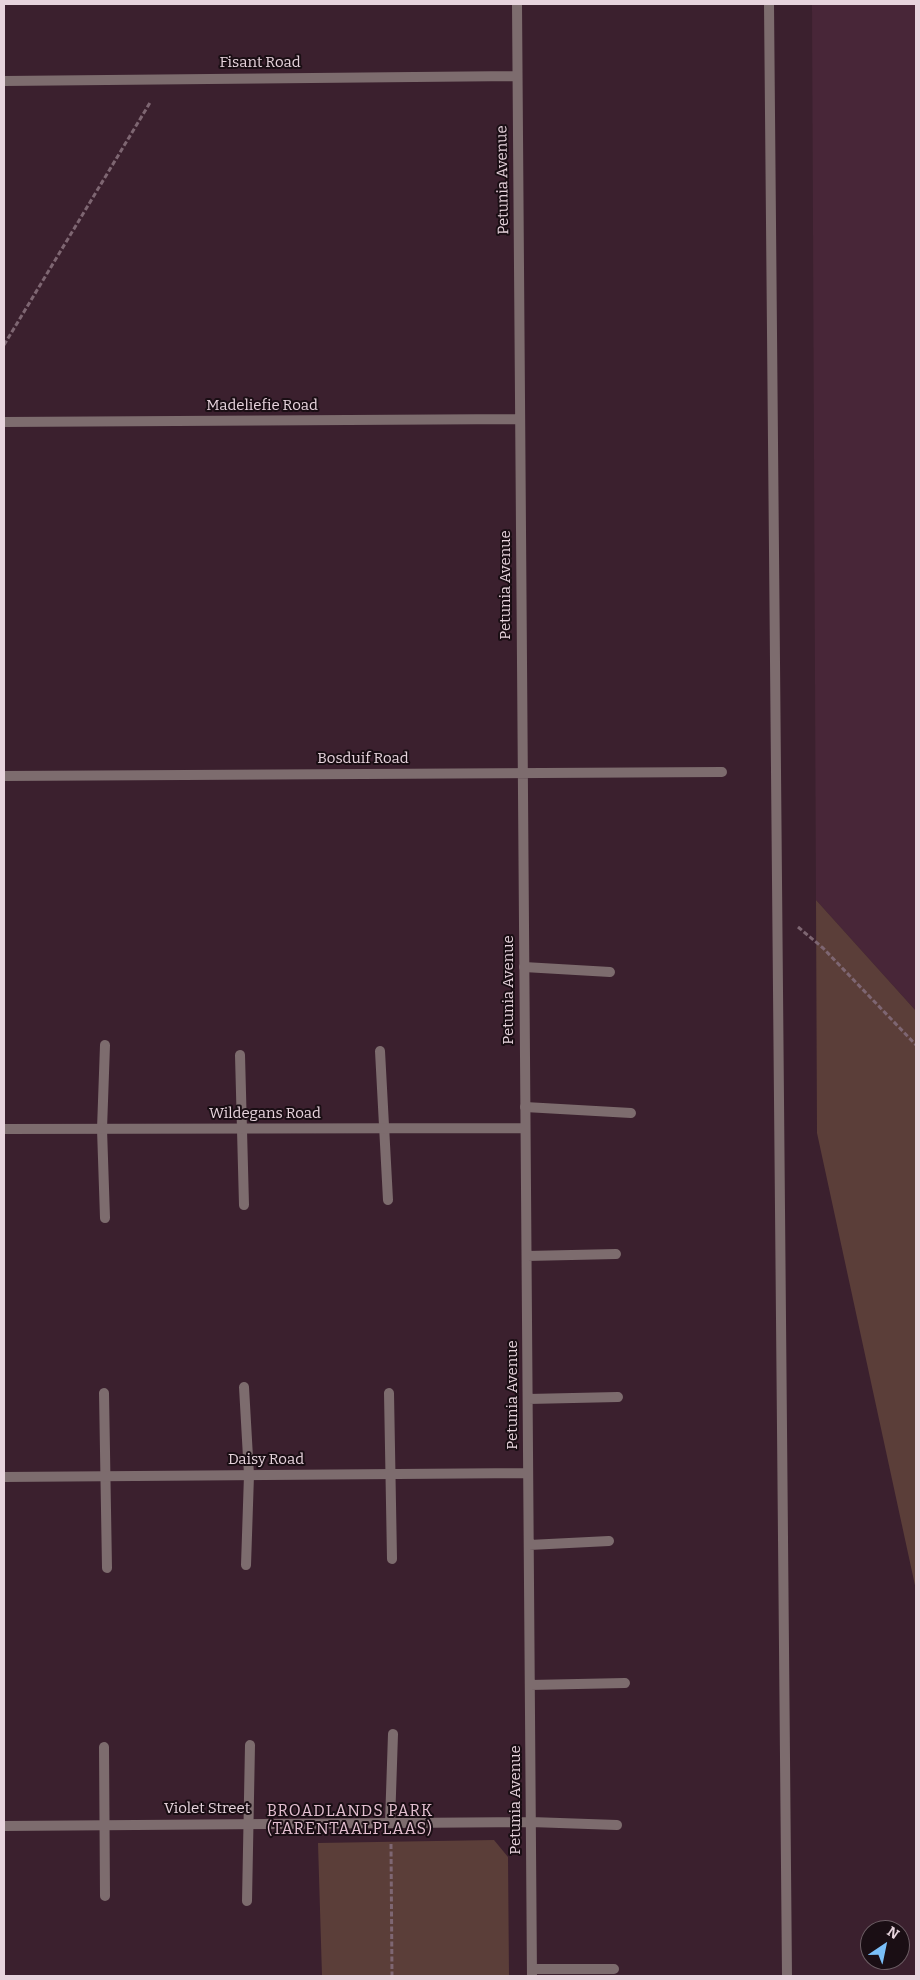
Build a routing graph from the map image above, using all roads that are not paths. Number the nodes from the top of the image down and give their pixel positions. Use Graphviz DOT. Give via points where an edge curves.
graph roads {
  1 [pos="517,4"];
  2 [pos="768,4"];
  3 [pos="517,76"];
  4 [pos="4,81"];
  5 [pos="520,419"];
  6 [pos="4,422"];
  7 [pos="523,772"];
  8 [pos="722,772"];
  9 [pos="4,776"];
  10 [pos="524,967"];
  11 [pos="610,972"];
  12 [pos="105,1045"];
  13 [pos="380,1051"];
  14 [pos="240,1055"];
  15 [pos="525,1107"];
  16 [pos="631,1113"];
  17 [pos="386,1128"];
  18 [pos="525,1128"];
  19 [pos="4,1129"];
  20 [pos="102,1129"];
  21 [pos="243,1129"];
  22 [pos="388,1200"];
  23 [pos="244,1205"];
  24 [pos="105,1218"];
  25 [pos="616,1254"];
  26 [pos="526,1256"];
  27 [pos="244,1386"];
  28 [pos="104,1393"];
  29 [pos="389,1393"];
  30 [pos="618,1397"];
  31 [pos="528,1399"];
  32 [pos="528,1473"];
  33 [pos="391,1474"];
  34 [pos="249,1475"];
  35 [pos="104,1476"];
  36 [pos="4,1478"];
  37 [pos="609,1541"];
  38 [pos="529,1545"];
  39 [pos="392,1559"];
  40 [pos="246,1565"];
  41 [pos="107,1568"];
  42 [pos="625,1683"];
  43 [pos="530,1685"];
  44 [pos="393,1734"];
  45 [pos="250,1745"];
  46 [pos="104,1747"];
  47 [pos="531,1822"];
  48 [pos="390,1823"];
  49 [pos="249,1824"];
  50 [pos="104,1825"];
  51 [pos="617,1825"];
  52 [pos="4,1826"];
  53 [pos="105,1896"];
  54 [pos="247,1901"];
  55 [pos="614,1969"];
  56 [pos="532,1973"];
  57 [pos="787,1976"];
  1 -- 3 [label="street, Petunia Avenue"];
  2 -- 57 [label="street"];
  3 -- 4 [label="street, Fisant Road"];
  3 -- 5 [label="street, Petunia Avenue"];
  5 -- 6 [label="street, Madeliefie Road"];
  5 -- 7 [label="street, Petunia Avenue"];
  7 -- 8 [label="street, Bosduif Road"];
  7 -- 9 [label="street, Bosduif Road"];
  7 -- 10 [label="street, Petunia Avenue"];
  10 -- 11 [label="street"];
  10 -- 15 [label="street, Petunia Avenue"];
  12 -- 20 [label="street"];
  13 -- 17 [label="street"];
  14 -- 21 [label="street"];
  15 -- 16 [label="street"];
  15 -- 18 [label="street, Petunia Avenue"];
  17 -- 18 [label="street, Wildegans Road"];
  17 -- 21 [label="street, Wildegans Road"];
  17 -- 22 [label="street"];
  18 -- 26 [label="street, Petunia Avenue"];
  19 -- 20 [label="street, Wildegans Road"];
  20 -- 21 [label="street, Wildegans Road"];
  20 -- 24 [label="street"];
  21 -- 23 [label="street"];
  25 -- 26 [label="street"];
  26 -- 31 [label="street, Petunia Avenue"];
  27 -- 34 [label="street"];
  28 -- 35 [label="street"];
  29 -- 33 [label="street"];
  30 -- 31 [label="street"];
  31 -- 32 [label="street, Petunia Avenue"];
  32 -- 33 [label="street, Daisy Road"];
  32 -- 38 [label="street, Petunia Avenue"];
  33 -- 34 [label="street, Daisy Road"];
  33 -- 39 [label="street"];
  34 -- 35 [label="street, Daisy Road"];
  34 -- 40 [label="street"];
  35 -- 36 [label="street, Daisy Road"];
  35 -- 41 [label="street"];
  37 -- 38 [label="street"];
  38 -- 43 [label="street, Petunia Avenue"];
  42 -- 43 [label="street"];
  43 -- 47 [label="street, Petunia Avenue"];
  44 -- 48 [label="street"];
  45 -- 49 [label="street"];
  46 -- 50 [label="street"];
  47 -- 48 [label="street, Violet Street"];
  47 -- 51 [label="street, Violet Street"];
  47 -- 56 [label="street, Petunia Avenue"];
  48 -- 49 [label="street, Violet Street"];
  49 -- 50 [label="street, Violet Street"];
  49 -- 54 [label="street"];
  50 -- 52 [label="street, Violet Street"];
  50 -- 53 [label="street"];
  55 -- 56 [label="street"];
}
